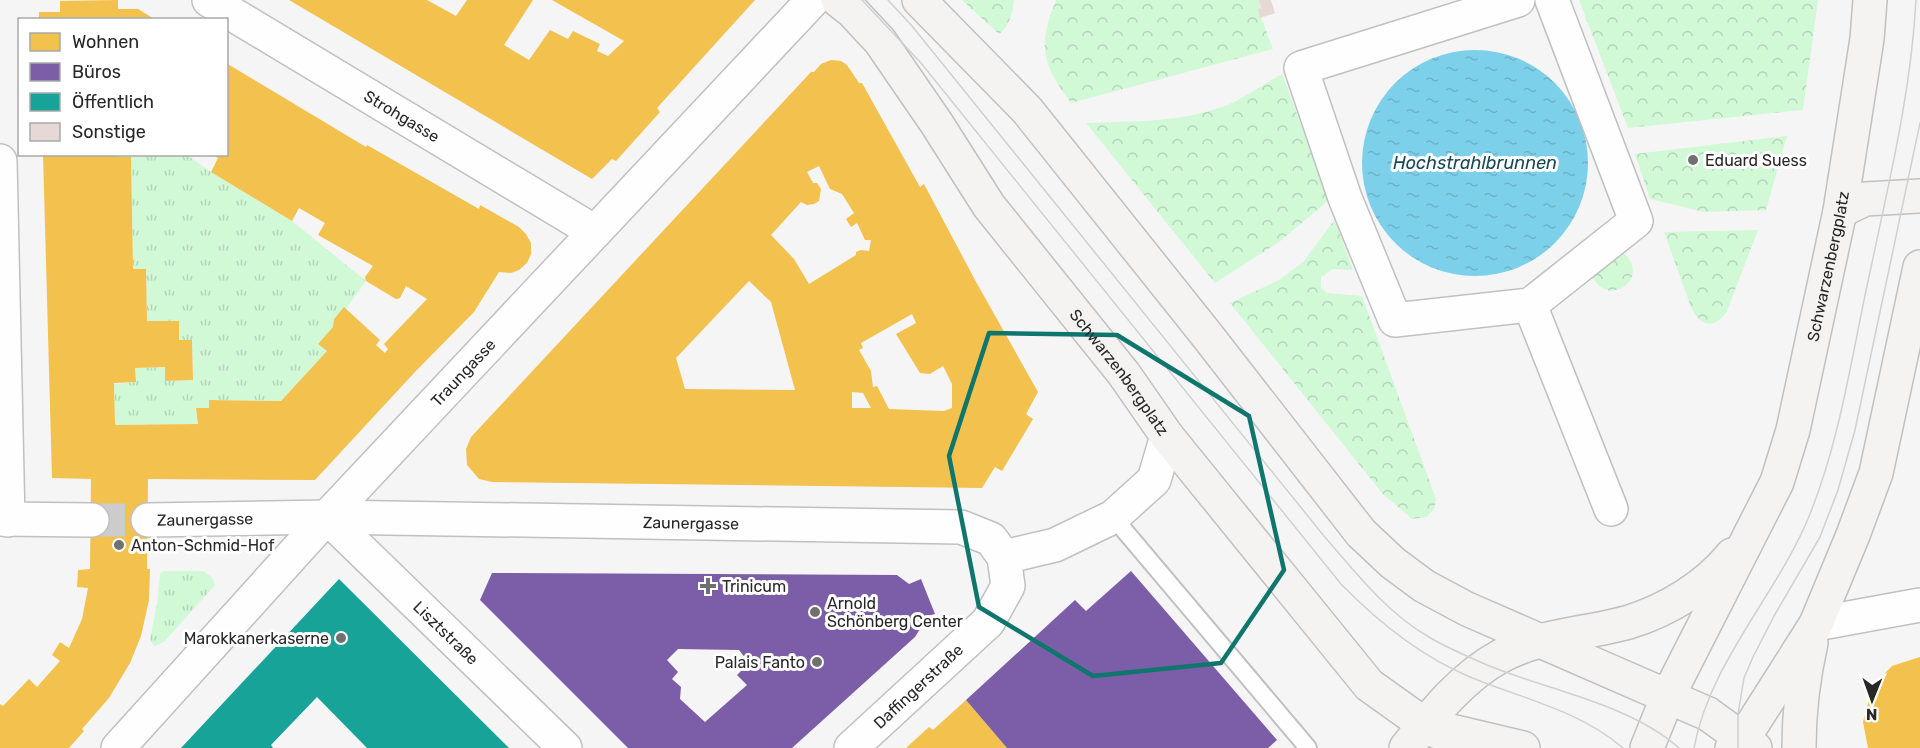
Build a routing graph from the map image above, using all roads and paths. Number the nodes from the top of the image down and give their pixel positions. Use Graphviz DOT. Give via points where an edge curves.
graph roads {
  1 [pos="813,0"];
  2 [pos="838,0"];
  3 [pos="919,0"];
  4 [pos="1518,0"];
  5 [pos="1552,0"];
  6 [pos="1870,0"];
  7 [pos="215,1"];
  8 [pos="0,160"];
  9 [pos="1920,196"];
  10 [pos="1840,211"];
  11 [pos="595,232"];
  12 [pos="1920,267"];
  13 [pos="1530,305"];
  14 [pos="1167,436"];
  15 [pos="1611,509"];
  16 [pos="1113,517"];
  17 [pos="327,518"];
  18 [pos="4,520"];
  19 [pos="92,520"];
  20 [pos="148,520"];
  21 [pos="1756,526"];
  22 [pos="1004,557"];
  23 [pos="1920,605"];
  24 [pos="1816,624"];
  25 [pos="1542,641"];
  26 [pos="1668,696"];
  27 [pos="1415,736"];
  28 [pos="1743,745"];
  29 [pos="118,748"];
  30 [pos="565,748"];
  31 [pos="850,748"];
  32 [pos="1308,748"];
  33 [pos="1468,748"];
  34 [pos="1524,748"];
  35 [pos="1647,748"];
  36 [pos="1799,748"];
  1 -- 11 [label="street, Traungasse"];
  2 -- 14 [label="main road, Schwarzenbergplatz" via="880,41 989,206 1124,374"];
  3 -- 25 [label="main road" via="1027,110 1362,533 1424,586"];
  4 -- 13 [label="street" via="1301,68 1345,198 1395,320"];
  5 -- 13 [label="street" via="1636,221"];
  6 -- 10 [label="main road, Schwarzenbergplatz"];
  7 -- 11 [label="street, Strohgasse"];
  8 -- 18 [label="street"];
  9 -- 10 [label="main road" via="1865,199"];
  10 -- 21 [label="main road, Schwarzenbergplatz" via="1793,430 1777,482"];
  11 -- 17 [label="street, Traungasse"];
  12 -- 24 [label="main road" via="1876,473"];
  13 -- 15 [label="street"];
  14 -- 16 [label="street" via="1154,480"];
  14 -- 27 [label="main road, Schwarzenbergplatz"];
  16 -- 22 [label="street" via="1054,545"];
  16 -- 32 [label="lane"];
  17 -- 20 [label="street, Zaunergasse"];
  17 -- 22 [label="street, Zaunergasse" via="961,527 991,539"];
  17 -- 29 [label="street, Traungasse"];
  17 -- 30 [label="street, Lisztstraße"];
  18 -- 19 [label="street"];
  21 -- 25 [label="main road, Schwarzenbergplatz" via="1720,570 1681,600 1631,622"];
  21 -- 26 [label="main road, Schwarzenbergplatz"];
  22 -- 31 [label="street, Daffingerstraße" via="1008,586 988,622"];
  23 -- 24 [label="street"];
  24 -- 28 [label="main road"];
  24 -- 36 [label="main road" via="1803,677"];
  25 -- 26 [label="main road"];
  25 -- 27 [label="main road, Schwarzenbergplatz" via="1501,656 1470,677"];
  26 -- 28 [label="main road" via="1708,714"];
  26 -- 35 [label="main road, Schwarzenbergplatz"];
  27 -- 33 [label="main road, Schwarzenbergplatz"];
  27 -- 34 [label="main road, Schwarzenbergplatz"];
}
